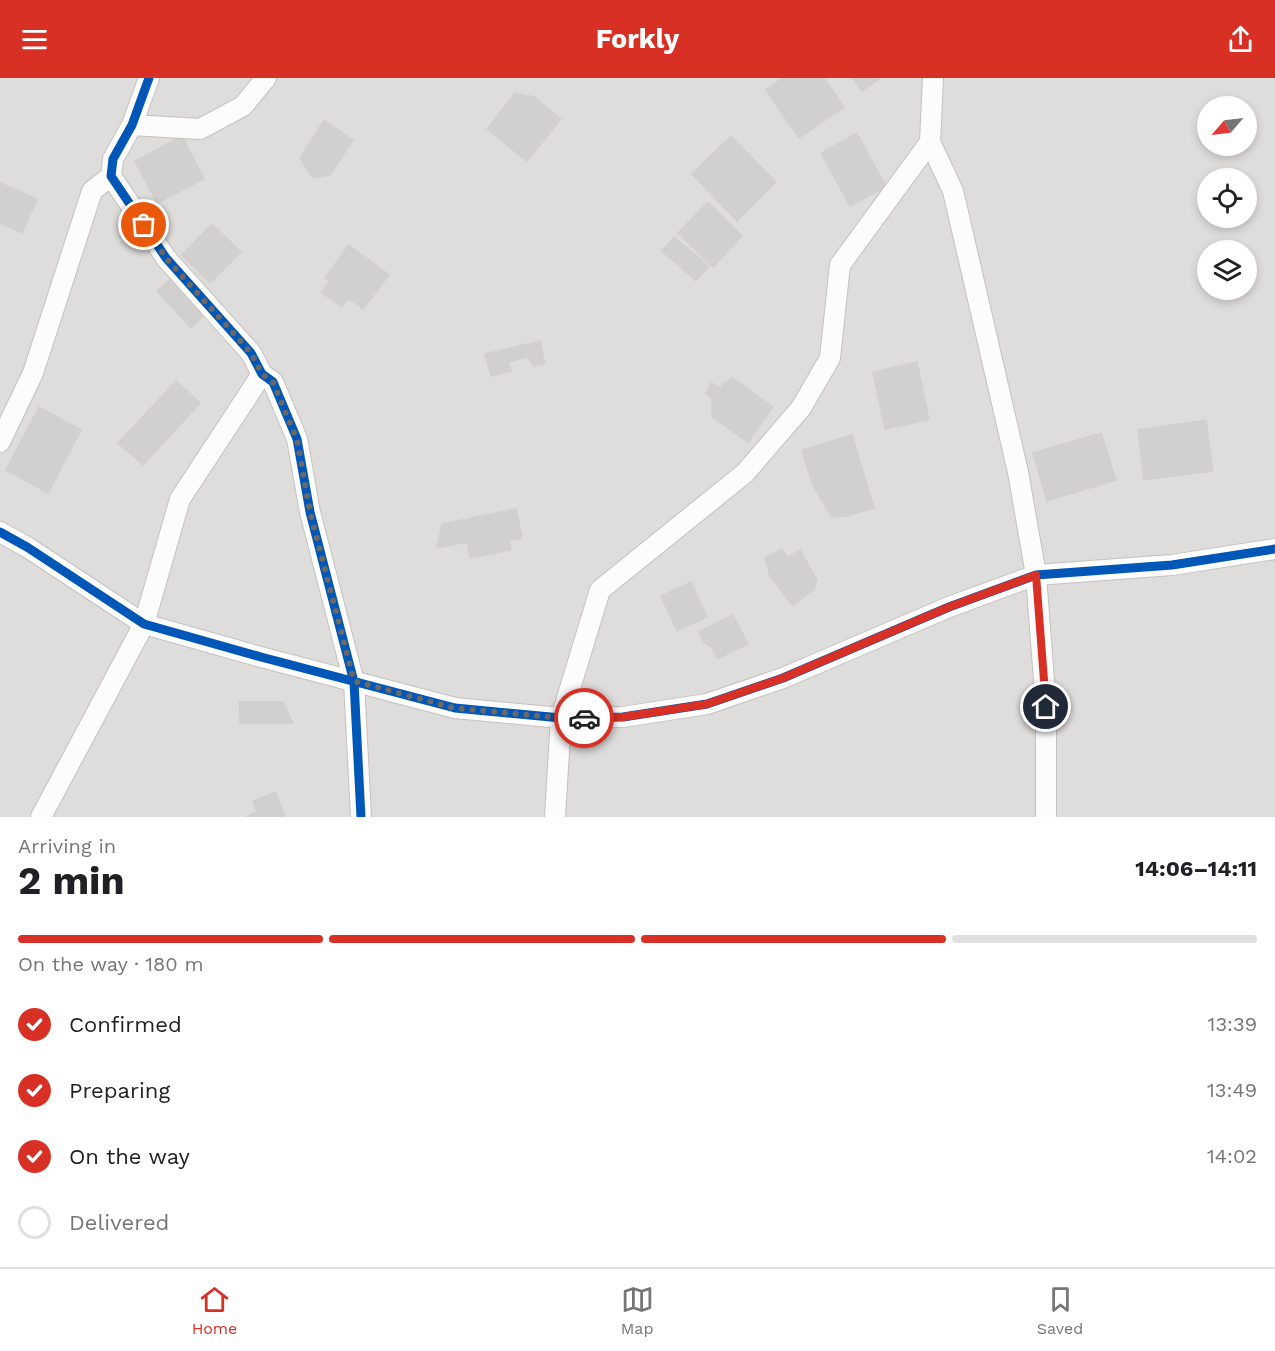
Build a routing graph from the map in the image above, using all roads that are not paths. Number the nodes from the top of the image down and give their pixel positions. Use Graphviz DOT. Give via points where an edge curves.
graph roads {
  1 [pos="148,78"];
  2 [pos="266,78"];
  3 [pos="933,78"];
  4 [pos="132,125"];
  5 [pos="930,142"];
  6 [pos="111,176"];
  7 [pos="262,374"];
  8 [pos="0,442"];
  9 [pos="0,532"];
  10 [pos="1275,549"];
  11 [pos="1036,575"];
  12 [pos="144,624"];
  13 [pos="354,681"];
  14 [pos="561,718"];
  15 [pos="40,817"];
  16 [pos="361,817"];
  17 [pos="555,817"];
  18 [pos="1046,817"];
  1 -- 4 [label="street"];
  2 -- 4 [label="street" via="243,106 200,129"];
  3 -- 5 [label="street"];
  4 -- 6 [label="street" via="113,159"];
  5 -- 11 [label="street" via="953,191 1018,472"];
  5 -- 14 [label="street" via="840,265 830,358 801,408 745,473 600,590"];
  6 -- 7 [label="street" via="166,258 251,353"];
  6 -- 8 [label="street" via="92,191 33,374"];
  7 -- 12 [label="street" via="180,499"];
  7 -- 13 [label="street" via="273,382 297,440 310,512"];
  9 -- 12 [label="street"];
  10 -- 11 [label="street" via="1172,565"];
  11 -- 14 [label="street" via="949,607 783,678 707,704 623,717"];
  11 -- 18 [label="street" via="1046,707"];
  12 -- 13 [label="street"];
  12 -- 15 [label="street"];
  13 -- 14 [label="street" via="454,708"];
  13 -- 16 [label="street"];
  14 -- 17 [label="street"];
}
